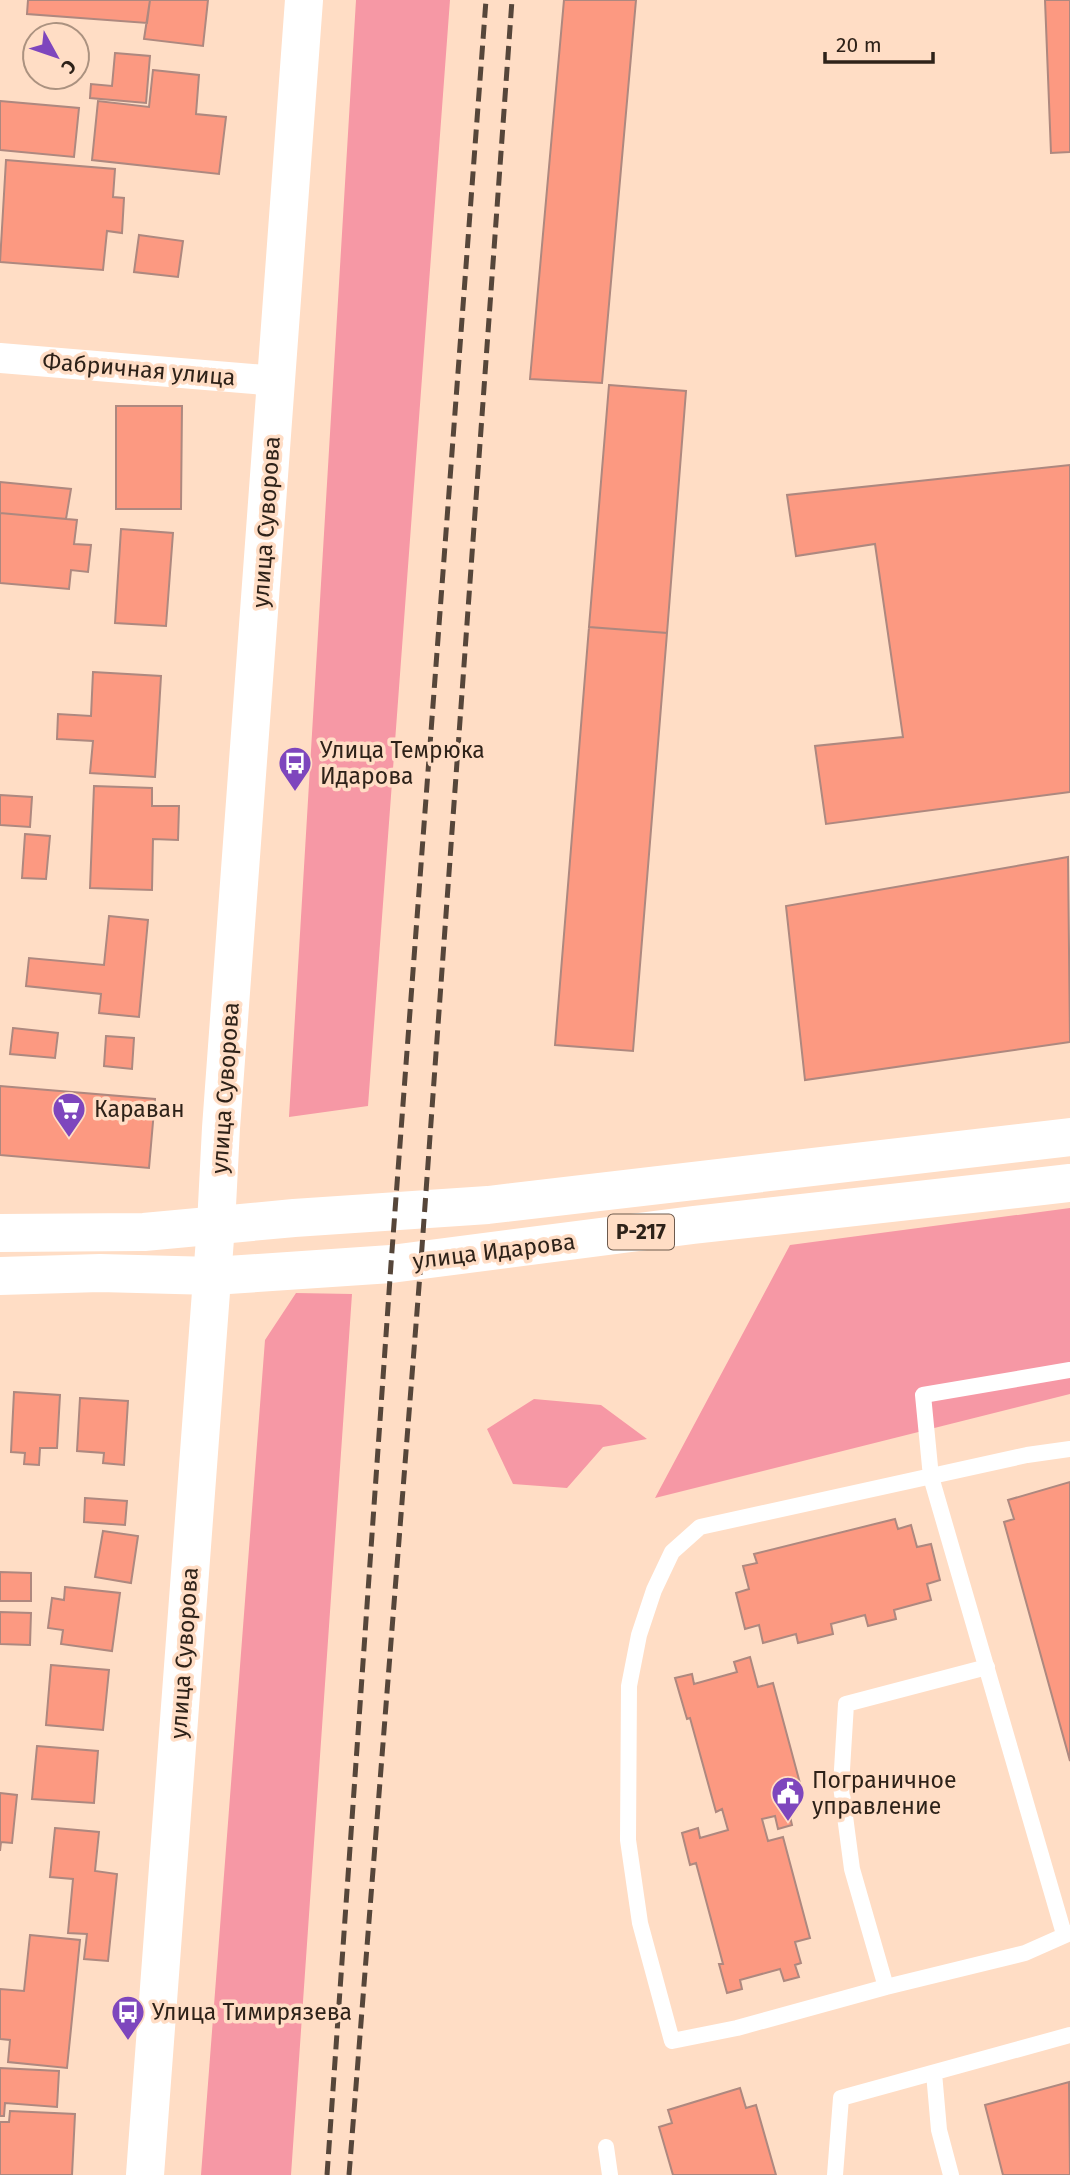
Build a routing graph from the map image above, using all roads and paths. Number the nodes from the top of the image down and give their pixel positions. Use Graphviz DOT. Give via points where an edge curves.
graph roads {
  1 [pos="304,0"];
  2 [pos="0,358"];
  3 [pos="277,381"];
  4 [pos="1070,1137"];
  5 [pos="1070,1183"];
  6 [pos="216,1225"];
  7 [pos="0,1233"];
  8 [pos="0,1276"];
  9 [pos="213,1276"];
  10 [pos="1070,1370"];
  11 [pos="1070,1449"];
  12 [pos="931,1477"];
  13 [pos="987,1667"];
  14 [pos="1067,1934"];
  15 [pos="886,1987"];
  16 [pos="1070,2035"];
  17 [pos="934,2073"];
  18 [pos="606,2147"];
  19 [pos="145,2175"];
  20 [pos="611,2175"];
  21 [pos="835,2175"];
  22 [pos="951,2175"];
  1 -- 3 [label="main road, улица Суворова"];
  2 -- 3 [label="street, Фабричная улица"];
  3 -- 6 [label="main road, улица Суворова"];
  4 -- 6 [label="main road, улица Идарова / Р-217" via="488,1205"];
  5 -- 9 [label="main road, улица Идарова / Р-217" via="421,1261"];
  6 -- 7 [label="main road, улица Идарова / Р-217" via="144,1232"];
  6 -- 9 [label="main road, улица Суворова"];
  8 -- 9 [label="main road, улица Идарова / Р-217"];
  9 -- 19 [label="main road, улица Суворова"];
  10 -- 12 [label="lane" via="923,1395"];
  11 -- 12 [label="lane"];
  12 -- 13 [label="lane"];
  12 -- 15 [label="lane" via="700,1527 672,1552 653,1590 629,1686 628,1840 640,1923 672,2041"];
  13 -- 14 [label="lane"];
  13 -- 15 [label="lane" via="846,1704 841,1786 852,1869"];
  14 -- 15 [label="lane" via="1025,1953"];
  16 -- 17 [label="lane"];
  17 -- 21 [label="lane" via="841,2098"];
  17 -- 22 [label="lane" via="939,2130"];
  18 -- 20 [label="lane"];
}
